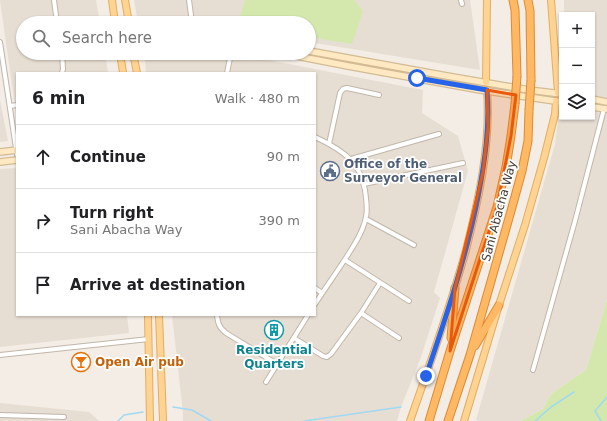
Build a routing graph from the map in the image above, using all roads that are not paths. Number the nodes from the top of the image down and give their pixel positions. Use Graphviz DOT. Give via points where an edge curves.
graph roads {
  1 [pos="54,0"];
  2 [pos="112,0"];
  3 [pos="125,0"];
  4 [pos="189,0"];
  5 [pos="487,0"];
  6 [pos="513,0"];
  7 [pos="528,0"];
  8 [pos="551,0"];
  9 [pos="57,16"];
  10 [pos="114,16"];
  11 [pos="128,16"];
  12 [pos="191,16"];
  13 [pos="0,42"];
  14 [pos="316,52"];
  15 [pos="62,60"];
  16 [pos="121,60"];
  17 [pos="134,60"];
  18 [pos="230,60"];
  19 [pos="316,60"];
  20 [pos="2,68"];
  21 [pos="62,72"];
  22 [pos="123,72"];
  23 [pos="136,72"];
  24 [pos="227,72"];
  25 [pos="486,82"];
  26 [pos="559,84"];
  27 [pos="487,90"];
  28 [pos="559,94"];
  29 [pos="379,95"];
  30 [pos="595,100"];
  31 [pos="559,101"];
  32 [pos="607,102"];
  33 [pos="16,105"];
  34 [pos="10,106"];
  35 [pos="595,107"];
  36 [pos="606,109"];
  37 [pos="439,134"];
  38 [pos="316,138"];
  39 [pos="329,144"];
  40 [pos="16,145"];
  41 [pos="0,152"];
  42 [pos="16,152"];
  43 [pos="351,159"];
  44 [pos="16,160"];
  45 [pos="0,162"];
  46 [pos="463,163"];
  47 [pos="364,184"];
  48 [pos="366,219"];
  49 [pos="414,245"];
  50 [pos="345,260"];
  51 [pos="380,283"];
  52 [pos="455,288"];
  53 [pos="316,289"];
  54 [pos="322,293"];
  55 [pos="409,301"];
  56 [pos="316,302"];
  57 [pos="499,305"];
  58 [pos="360,313"];
  59 [pos="148,316"];
  60 [pos="159,316"];
  61 [pos="217,316"];
  62 [pos="307,316"];
  63 [pos="294,338"];
  64 [pos="399,338"];
  65 [pos="149,339"];
  66 [pos="450,351"];
  67 [pos="470,355"];
  68 [pos="0,356"];
  69 [pos="277,364"];
  70 [pos="533,370"];
  71 [pos="266,382"];
  72 [pos="0,415"];
  73 [pos="64,417"];
  74 [pos="150,421"];
  75 [pos="163,421"];
  76 [pos="410,421"];
  77 [pos="428,421"];
  78 [pos="448,421"];
  79 [pos="464,421"];
  1 -- 9 [label="street"];
  2 -- 10 [label="main road"];
  3 -- 11 [label="main road"];
  4 -- 12 [label="street"];
  5 -- 25 [label="main road"];
  6 -- 66 [label="highway, Sani Abacha Way, bridge" via="517,76 506,167 496,207"];
  7 -- 67 [label="highway, Sani Abacha Way, bridge" via="528,141 509,219"];
  8 -- 26 [label="main road"];
  13 -- 20 [label="street"];
  14 -- 25 [label="street"];
  15 -- 21 [label="street"];
  16 -- 22 [label="main road"];
  17 -- 23 [label="main road"];
  18 -- 24 [label="street"];
  19 -- 27 [label="street"];
  20 -- 34 [label="street"];
  25 -- 28 [label="street"];
  27 -- 31 [label="street"];
  27 -- 52 [label="main road, Sani Abacha Way" via="489,109 483,172 474,219"];
  29 -- 39 [label="street" via="343,89"];
  30 -- 32 [label="street"];
  31 -- 57 [label="main road" via="525,225"];
  33 -- 34 [label="street"];
  34 -- 40 [label="street"];
  35 -- 36 [label="street"];
  36 -- 70 [label="street"];
  37 -- 43 [label="street"];
  38 -- 39 [label="street"];
  39 -- 43 [label="street"];
  41 -- 42 [label="street"];
  43 -- 47 [label="street"];
  44 -- 45 [label="street"];
  46 -- 47 [label="street"];
  47 -- 48 [label="street"];
  48 -- 49 [label="street"];
  48 -- 50 [label="street"];
  50 -- 51 [label="street"];
  50 -- 54 [label="street"];
  51 -- 55 [label="street"];
  51 -- 58 [label="street"];
  52 -- 66 [label="highway"];
  52 -- 76 [label="main road, Sani Abacha Way"];
  53 -- 54 [label="street"];
  54 -- 56 [label="street"];
  57 -- 67 [label="highway"];
  57 -- 79 [label="main road"];
  58 -- 63 [label="street" via="327,357"];
  58 -- 64 [label="street"];
  59 -- 65 [label="main road"];
  60 -- 75 [label="main road"];
  61 -- 69 [label="street" via="221,329"];
  62 -- 63 [label="street"];
  63 -- 69 [label="street"];
  65 -- 68 [label="street"];
  65 -- 74 [label="main road"];
  66 -- 77 [label="highway, Sani Abacha Way"];
  67 -- 78 [label="highway, Sani Abacha Way"];
  69 -- 71 [label="street"];
  72 -- 73 [label="street"];
}
